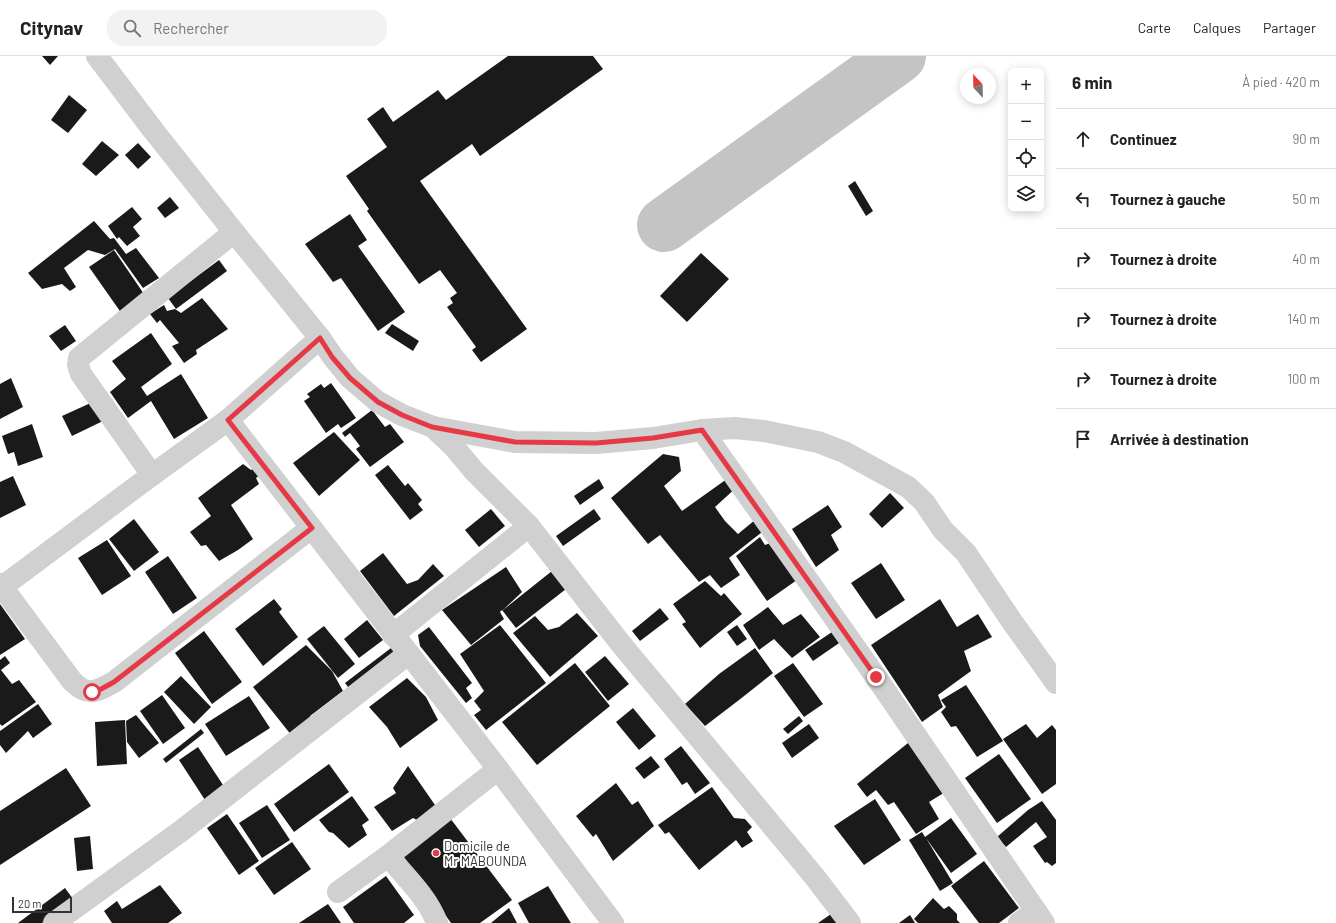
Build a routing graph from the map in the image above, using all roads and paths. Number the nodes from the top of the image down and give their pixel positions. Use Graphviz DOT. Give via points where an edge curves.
graph roads {
  1 [pos="97,56"];
  2 [pos="234,232"];
  3 [pos="320,338"];
  4 [pos="228,420"];
  5 [pos="432,427"];
  6 [pos="702,430"];
  7 [pos="152,475"];
  8 [pos="529,526"];
  9 [pos="312,528"];
  10 [pos="1,586"];
  11 [pos="393,635"];
  12 [pos="408,654"];
  13 [pos="1056,683"];
  14 [pos="498,769"];
  15 [pos="388,856"];
  16 [pos="338,892"];
  17 [pos="1033,919"];
  18 [pos="54,923"];
  19 [pos="437,923"];
  20 [pos="614,923"];
  21 [pos="850,923"];
  1 -- 2 [label="street"];
  2 -- 3 [label="street"];
  2 -- 7 [label="street" via="79,358 81,374"];
  3 -- 4 [label="street"];
  3 -- 5 [label="street" via="350,378 378,402"];
  4 -- 7 [label="street"];
  4 -- 9 [label="street"];
  5 -- 6 [label="street" via="515,442 596,443"];
  5 -- 8 [label="street"];
  6 -- 13 [label="street" via="764,431 818,442 844,452 908,487 924,502 943,530 966,553"];
  6 -- 17 [label="street" via="876,677"];
  7 -- 10 [label="street"];
  8 -- 11 [label="street"];
  8 -- 21 [label="street" via="621,644"];
  9 -- 10 [label="street" via="114,682 92,692 80,689 72,681"];
  9 -- 11 [label="street"];
  11 -- 12 [label="street"];
  12 -- 14 [label="street"];
  12 -- 18 [label="street" via="181,831"];
  14 -- 15 [label="street"];
  14 -- 20 [label="street"];
  15 -- 16 [label="street"];
  15 -- 19 [label="street" via="418,891"];
}
